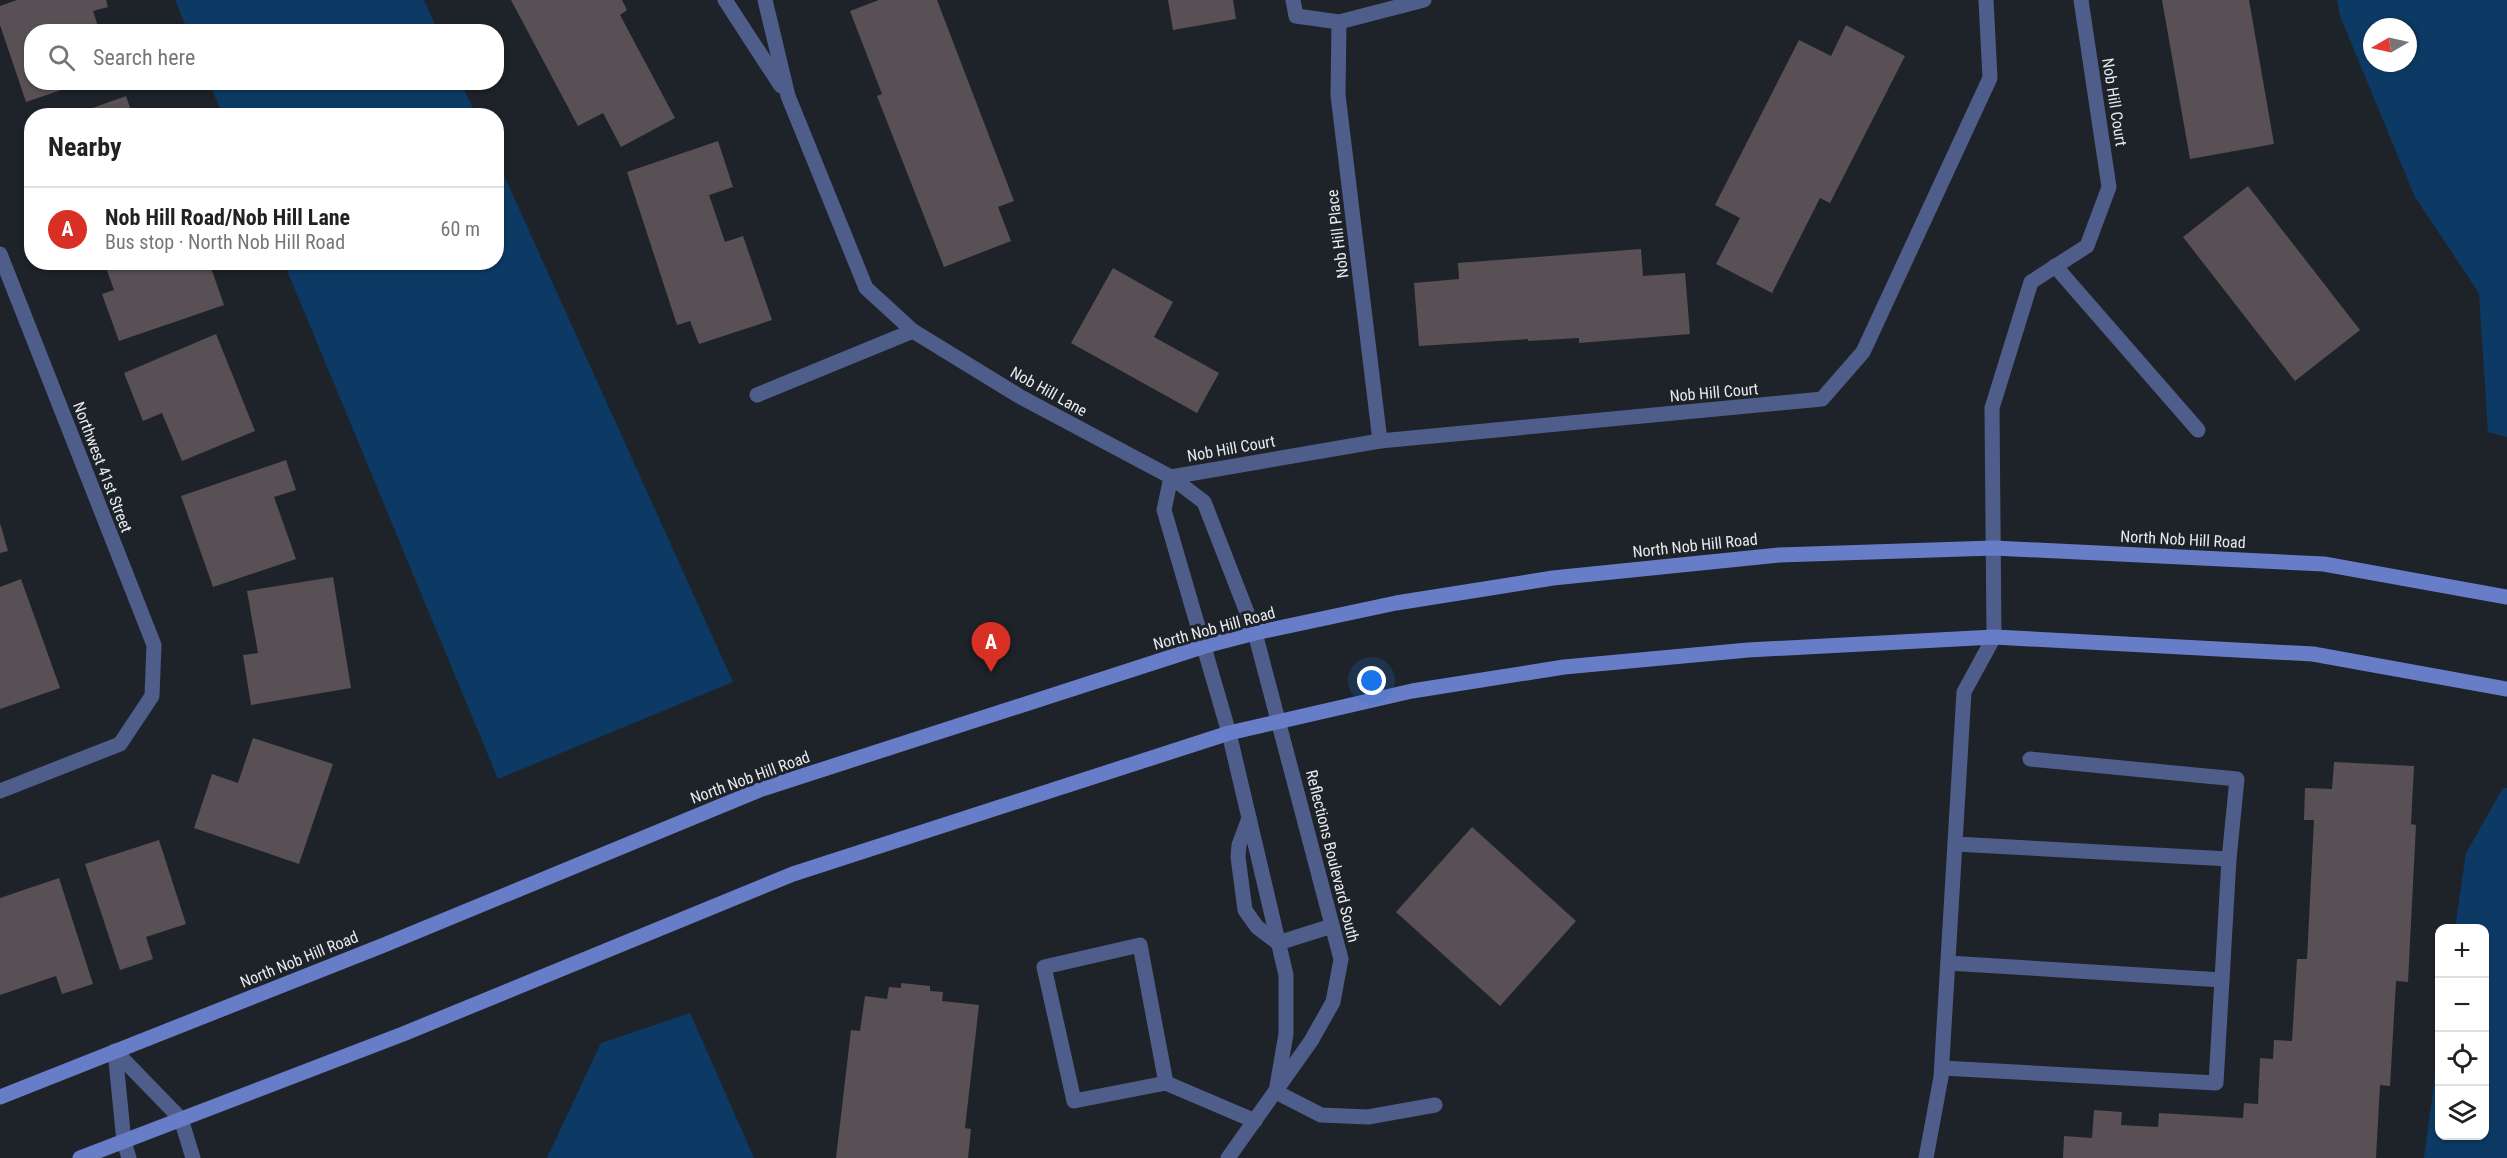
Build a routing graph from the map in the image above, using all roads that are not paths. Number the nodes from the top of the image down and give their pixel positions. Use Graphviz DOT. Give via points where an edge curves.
graph roads {
  1 [pos="725,0"];
  2 [pos="765,0"];
  3 [pos="1293,0"];
  4 [pos="1424,0"];
  5 [pos="1986,0"];
  6 [pos="2081,0"];
  7 [pos="1339,22"];
  8 [pos="788,96"];
  9 [pos="0,254"];
  10 [pos="2055,266"];
  11 [pos="913,331"];
  12 [pos="758,394"];
  13 [pos="2198,430"];
  14 [pos="1380,441"];
  15 [pos="1171,477"];
  16 [pos="1994,548"];
  17 [pos="2507,597"];
  18 [pos="1255,633"];
  19 [pos="1994,637"];
  20 [pos="1205,646"];
  21 [pos="2507,689"];
  22 [pos="1280,721"];
  23 [pos="1229,733"];
  24 [pos="2030,759"];
  25 [pos="0,791"];
  26 [pos="1249,818"];
  27 [pos="1955,844"];
  28 [pos="2229,859"];
  29 [pos="1332,926"];
  30 [pos="1278,943"];
  31 [pos="1947,963"];
  32 [pos="2222,980"];
  33 [pos="115,1051"];
  34 [pos="1942,1068"];
  35 [pos="1166,1083"];
  36 [pos="1276,1092"];
  37 [pos="0,1097"];
  38 [pos="1435,1105"];
  39 [pos="181,1119"];
  40 [pos="1255,1121"];
  41 [pos="124,1142"];
  42 [pos="80,1158"];
  43 [pos="129,1158"];
  44 [pos="193,1158"];
  45 [pos="1228,1158"];
  46 [pos="1926,1158"];
  1 -- 8 [label="street, Nob Hill Lane"];
  2 -- 8 [label="street, Nob Hill Lane"];
  3 -- 7 [label="street" via="1296,16"];
  4 -- 7 [label="street"];
  5 -- 14 [label="street, Nob Hill Court" via="1990,78 1863,352 1822,399"];
  6 -- 10 [label="street, Nob Hill Court" via="2109,187 2087,246"];
  7 -- 14 [label="street, Nob Hill Place" via="1338,95"];
  8 -- 11 [label="street, Nob Hill Lane" via="866,288"];
  9 -- 25 [label="street, Northwest 41st Street" via="153,645 152,696 120,744"];
  10 -- 13 [label="street"];
  10 -- 16 [label="street, Nob Hill Court" via="2031,282 1992,408"];
  11 -- 12 [label="street"];
  11 -- 15 [label="street, Nob Hill Lane" via="1019,396"];
  14 -- 15 [label="street, Nob Hill Court"];
  15 -- 18 [label="street, Nob Hill Lane" via="1204,502"];
  15 -- 20 [label="street" via="1164,510"];
  16 -- 17 [label="main road, North Nob Hill Road" via="2324,564"];
  16 -- 18 [label="main road, North Nob Hill Road" via="1779,555 1553,578 1396,603"];
  16 -- 19 [label="street, Nob Hill Court"];
  18 -- 20 [label="main road, North Nob Hill Road"];
  18 -- 22 [label="street, Nob Hill Lane"];
  19 -- 21 [label="main road" via="2313,654"];
  19 -- 22 [label="main road" via="1748,650 1564,667 1412,691"];
  19 -- 27 [label="street" via="1964,692"];
  20 -- 23 [label="street"];
  20 -- 33 [label="main road, North Nob Hill Road" via="762,789"];
  22 -- 23 [label="main road"];
  22 -- 29 [label="street, Reflections Boulevard South"];
  23 -- 26 [label="street, Reflections Boulevard South"];
  23 -- 39 [label="main road" via="793,874 403,1034"];
  24 -- 28 [label="street" via="2237,779"];
  26 -- 30 [label="street, Reflections Boulevard South"];
  26 -- 30 [label="street" via="1238,857 1245,910 1257,927"];
  27 -- 28 [label="street"];
  27 -- 31 [label="street"];
  28 -- 32 [label="street"];
  29 -- 30 [label="street"];
  29 -- 36 [label="street, Reflections Boulevard South" via="1341,959 1333,1002"];
  30 -- 36 [label="street, Reflections Boulevard South" via="1286,975 1286,1034"];
  31 -- 32 [label="street"];
  31 -- 34 [label="street"];
  32 -- 34 [label="street" via="2216,1083"];
  33 -- 37 [label="main road, North Nob Hill Road"];
  33 -- 39 [label="street"];
  33 -- 41 [label="street"];
  34 -- 46 [label="street"];
  35 -- 35 [label="street" via="1074,1101 1044,967 1140,945"];
  35 -- 40 [label="street"];
  36 -- 38 [label="street" via="1322,1115 1368,1118"];
  36 -- 40 [label="street, Reflections Boulevard South"];
  39 -- 41 [label="main road"];
  39 -- 44 [label="street"];
  40 -- 45 [label="street, Reflections Boulevard South"];
  41 -- 42 [label="main road"];
  41 -- 43 [label="street"];
}
